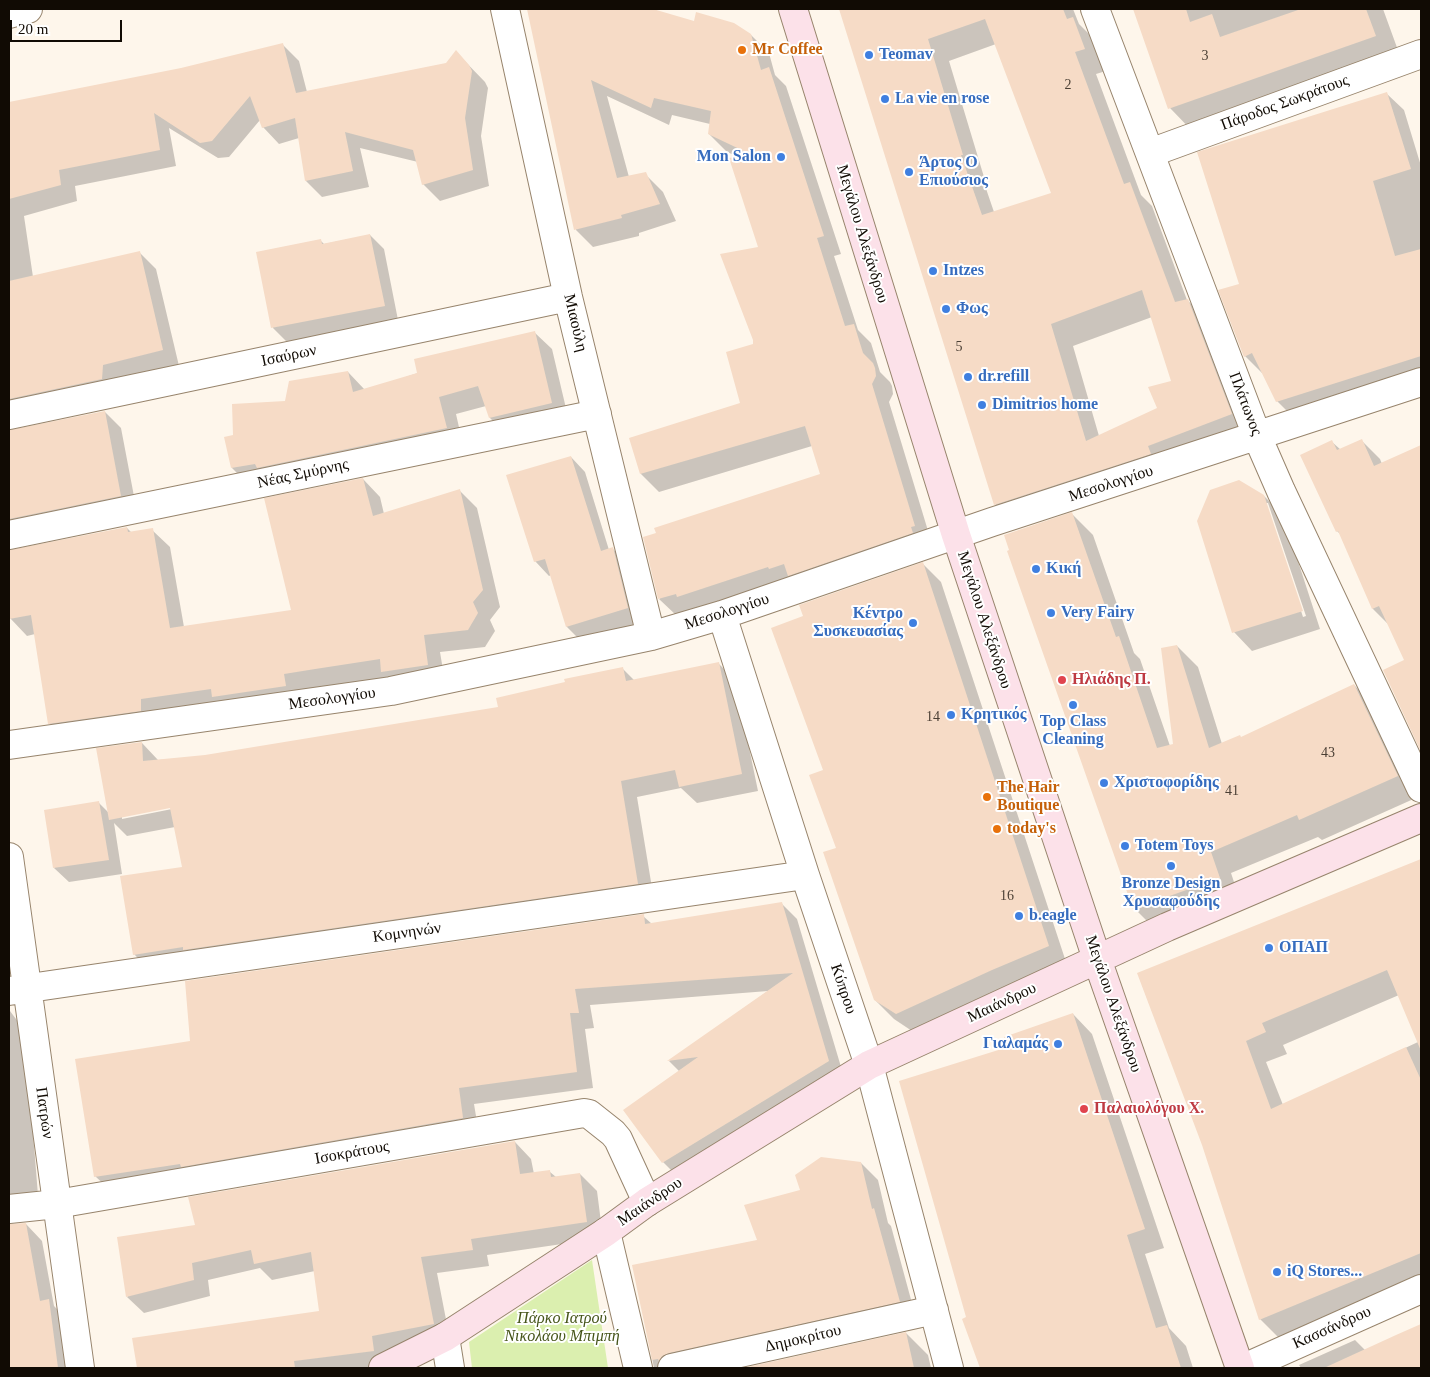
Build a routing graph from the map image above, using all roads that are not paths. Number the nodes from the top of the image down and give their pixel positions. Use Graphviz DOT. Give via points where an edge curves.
graph roads {
  1 [pos="28,9"];
  2 [pos="505,9"];
  3 [pos="792,9"];
  4 [pos="1094,9"];
  5 [pos="9,14"];
  6 [pos="1421,54"];
  7 [pos="1150,153"];
  8 [pos="568,297"];
  9 [pos="1421,382"];
  10 [pos="597,414"];
  11 [pos="9,415"];
  12 [pos="1257,436"];
  13 [pos="9,535"];
  14 [pos="956,535"];
  15 [pos="722,615"];
  16 [pos="651,636"];
  17 [pos="9,745"];
  18 [pos="1421,788"];
  19 [pos="1421,818"];
  20 [pos="9,857"];
  21 [pos="805,875"];
  22 [pos="1097,959"];
  23 [pos="18,989"];
  24 [pos="869,1065"];
  25 [pos="647,1202"];
  26 [pos="57,1204"];
  27 [pos="9,1209"];
  28 [pos="606,1232"];
  29 [pos="1421,1289"];
  30 [pos="934,1310"];
  31 [pos="445,1337"];
  32 [pos="80,1368"];
  33 [pos="383,1368"];
  34 [pos="450,1368"];
  35 [pos="638,1368"];
  36 [pos="672,1368"];
  37 [pos="949,1368"];
  38 [pos="1240,1368"];
  39 [pos="1244,1368"];
  1 -- 5 [label="street"];
  2 -- 8 [label="street, Μιαούλη"];
  3 -- 14 [label="main road, Μεγάλου Αλεξάνδρου"];
  4 -- 7 [label="street, Πλάτωνος"];
  6 -- 7 [label="street, Πάροδος Σωκράτους"];
  7 -- 12 [label="street, Πλάτωνος"];
  8 -- 10 [label="street, Μιαούλη"];
  8 -- 11 [label="street, Ισαύρων"];
  9 -- 12 [label="street, Μεσολογγίου"];
  10 -- 13 [label="street, Νέας Σμύρνης"];
  10 -- 16 [label="street, Μιαούλη"];
  12 -- 14 [label="street, Μεσολογγίου"];
  12 -- 18 [label="street, Πλάτωνος"];
  14 -- 15 [label="street, Μεσολογγίου"];
  14 -- 22 [label="main road, Μεγάλου Αλεξάνδρου"];
  15 -- 16 [label="street, Μεσολογγίου"];
  15 -- 21 [label="street, Κύπρου"];
  16 -- 17 [label="street, Μεσολογγίου" via="391,691"];
  19 -- 22 [label="main road, Μαιάνδρου"];
  20 -- 23 [label="street, Πατρών"];
  21 -- 23 [label="street, Κομνηνών"];
  21 -- 24 [label="street, Κύπρου"];
  22 -- 24 [label="main road, Μαιάνδρου"];
  22 -- 38 [label="main road, Μεγάλου Αλεξάνδρου"];
  23 -- 26 [label="street, Πατρών"];
  24 -- 25 [label="main road, Μαιάνδρου"];
  24 -- 30 [label="street, Κύπρου"];
  25 -- 26 [label="street, Ισοκράτους" via="618,1139 584,1113"];
  25 -- 28 [label="main road, Μαιάνδρου"];
  26 -- 27 [label="street, Ισοκράτους"];
  26 -- 32 [label="street, Πατρών"];
  28 -- 31 [label="main road, Μαιάνδρου"];
  28 -- 35 [label="street, Μαιάνδρου"];
  29 -- 39 [label="street, Κασσάνδρου"];
  30 -- 36 [label="street, Δημοκρίτου"];
  30 -- 37 [label="street, Κύπρου"];
  31 -- 33 [label="main road, Μαιάνδρου"];
  31 -- 34 [label="street"];
}
